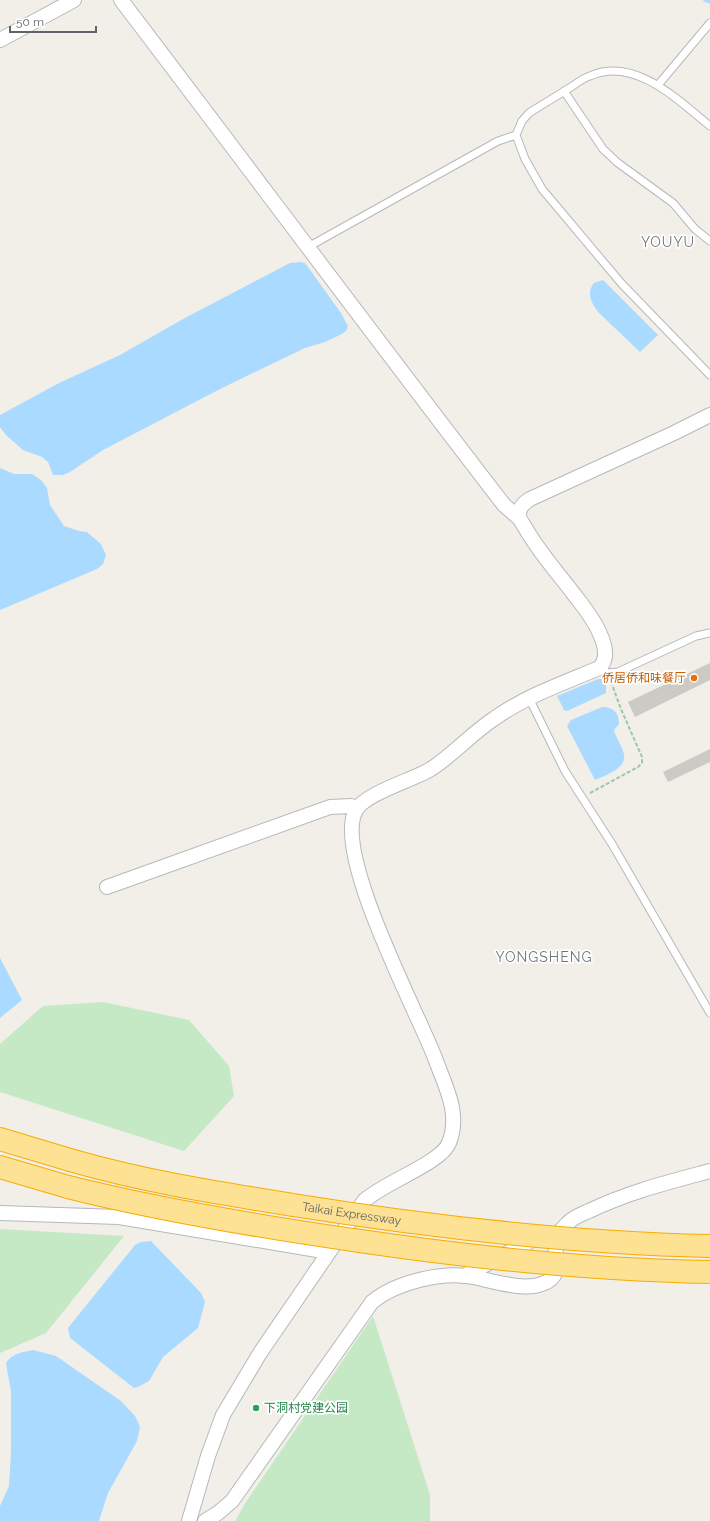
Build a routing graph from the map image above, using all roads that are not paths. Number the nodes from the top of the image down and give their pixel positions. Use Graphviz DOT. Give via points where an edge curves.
graph roads {
  1 [pos="74,0"];
  2 [pos="121,0"];
  3 [pos="710,23"];
  4 [pos="0,40"];
  5 [pos="658,85"];
  6 [pos="564,91"];
  7 [pos="710,126"];
  8 [pos="516,135"];
  9 [pos="710,242"];
  10 [pos="308,247"];
  11 [pos="710,375"];
  12 [pos="710,415"];
  13 [pos="520,519"];
  14 [pos="710,633"];
  15 [pos="605,670"];
  16 [pos="529,698"];
  17 [pos="357,808"];
  18 [pos="107,887"];
  19 [pos="710,1013"];
  20 [pos="0,1140"];
  21 [pos="0,1167"];
  22 [pos="710,1171"];
  23 [pos="0,1213"];
  24 [pos="570,1220"];
  25 [pos="710,1246"];
  26 [pos="329,1252"];
  27 [pos="710,1272"];
  28 [pos="464,1276"];
  29 [pos="189,1521"];
  30 [pos="204,1521"];
  1 -- 4 [label="street"];
  2 -- 10 [label="street"];
  3 -- 5 [label="lane"];
  5 -- 6 [label="lane" via="611,70 589,76"];
  5 -- 7 [label="lane"];
  6 -- 8 [label="lane" via="529,113"];
  6 -- 9 [label="lane" via="603,149 623,167 673,203"];
  8 -- 10 [label="lane" via="498,141"];
  8 -- 11 [label="lane" via="525,159 542,189 621,283"];
  10 -- 13 [label="street" via="504,505"];
  12 -- 13 [label="street" via="530,498 522,504"];
  13 -- 15 [label="street" via="535,544 600,632 605,656 602,665"];
  14 -- 15 [label="lane" via="696,636 618,672"];
  15 -- 16 [label="street"];
  16 -- 17 [label="street" via="495,717 430,769 378,793"];
  16 -- 19 [label="lane" via="565,771 612,844"];
  17 -- 18 [label="street" via="330,807"];
  17 -- 26 [label="street" via="352,821 352,838 359,875 372,915 428,1040 453,1105 454,1124 450,1143 442,1155 368,1197"];
  20 -- 25 [label="highway, Taikai Expressway, bridge" via="110,1172 322,1209 410,1222 565,1239"];
  21 -- 27 [label="highway, bridge" via="96,1194 246,1224 406,1248 563,1265"];
  22 -- 24 [label="street" via="628,1194"];
  23 -- 26 [label="street" via="119,1217"];
  24 -- 28 [label="street"];
  24 -- 28 [label="street" via="556,1239 556,1274 552,1280 541,1285 522,1286"];
  26 -- 29 [label="street" via="260,1353 223,1415"];
  28 -- 30 [label="street" via="433,1278 406,1284 388,1291 372,1302 232,1502 218,1514"];
}
